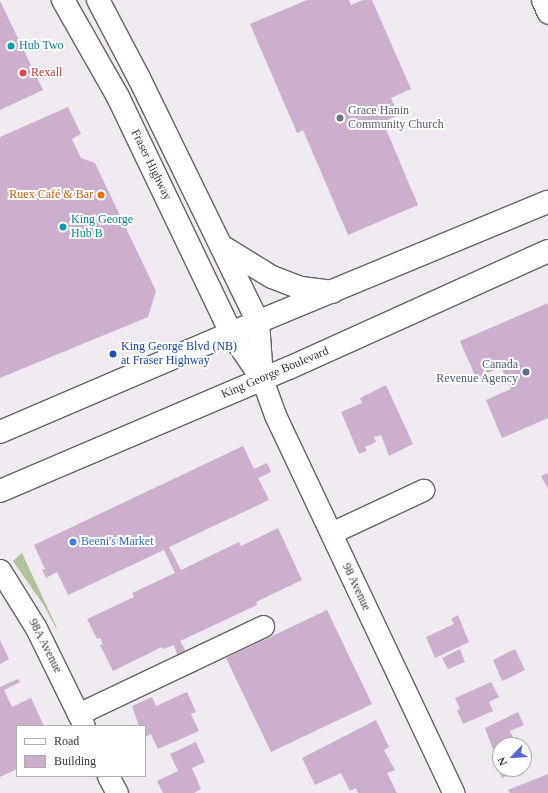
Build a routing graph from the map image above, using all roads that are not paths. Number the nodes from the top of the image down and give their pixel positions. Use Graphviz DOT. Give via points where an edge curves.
graph roads {
  1 [pos="63,0"];
  2 [pos="98,0"];
  3 [pos="542,0"];
  4 [pos="548,13"];
  5 [pos="548,202"];
  6 [pos="223,247"];
  7 [pos="548,251"];
  8 [pos="334,292"];
  9 [pos="258,322"];
  10 [pos="231,333"];
  11 [pos="262,379"];
  12 [pos="0,432"];
  13 [pos="423,490"];
  14 [pos="0,491"];
  15 [pos="331,533"];
  16 [pos="0,570"];
  17 [pos="263,626"];
  18 [pos="81,720"];
  19 [pos="109,777"];
  20 [pos="117,793"];
  21 [pos="454,793"];
  1 -- 10 [label="main road, Fraser Highway" via="118,97"];
  2 -- 6 [label="main road" via="140,78"];
  3 -- 4 [label="street"];
  5 -- 8 [label="main road"];
  6 -- 8 [label="main road" via="272,277 301,288"];
  6 -- 9 [label="main road"];
  7 -- 11 [label="main road, King George Boulevard"];
  8 -- 9 [label="main road"];
  9 -- 10 [label="main road"];
  9 -- 11 [label="main road"];
  10 -- 11 [label="main road, Fraser Highway"];
  10 -- 12 [label="main road"];
  11 -- 14 [label="main road, King George Boulevard"];
  11 -- 15 [label="street, 98 Avenue"];
  13 -- 15 [label="street"];
  15 -- 21 [label="street, 98 Avenue"];
  16 -- 18 [label="street, 98A Avenue" via="36,628"];
  17 -- 18 [label="street"];
  19 -- 20 [label="street"];
}
